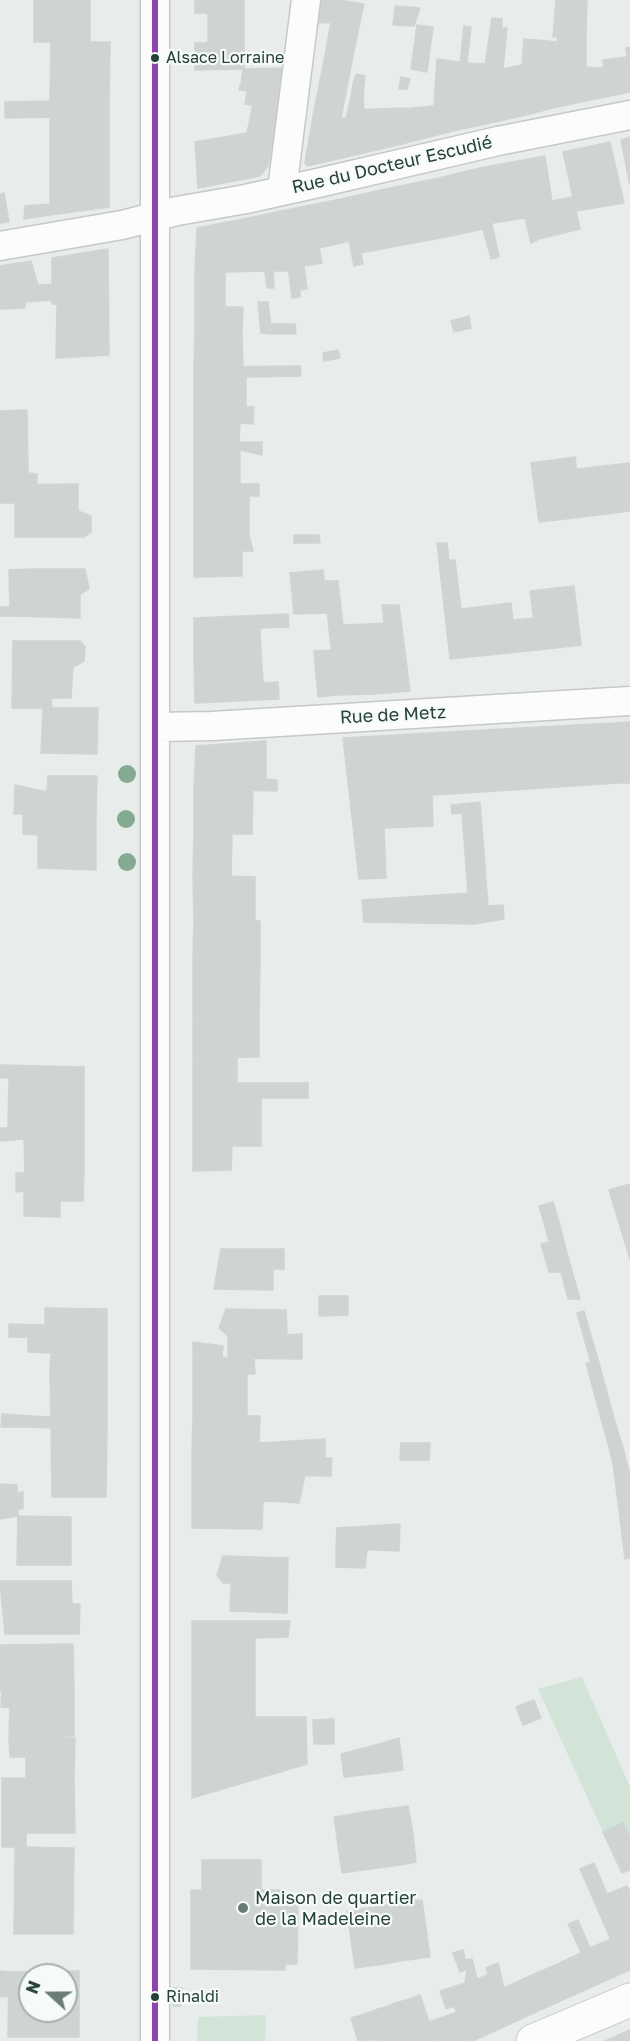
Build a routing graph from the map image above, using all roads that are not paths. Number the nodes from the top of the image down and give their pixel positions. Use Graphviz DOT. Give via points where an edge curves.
graph roads {
  1 [pos="155,0"];
  2 [pos="306,0"];
  3 [pos="630,115"];
  4 [pos="282,190"];
  5 [pos="154,216"];
  6 [pos="0,246"];
  7 [pos="630,701"];
  8 [pos="155,726"];
  9 [pos="630,2000"];
  10 [pos="155,2041"];
  11 [pos="533,2041"];
  1 -- 5 [label="street"];
  2 -- 4 [label="street"];
  3 -- 4 [label="street, Rue du Docteur Escudié"];
  4 -- 5 [label="street, Rue du Docteur Escudié"];
  5 -- 6 [label="street, Rue du Docteur Escudié"];
  5 -- 8 [label="street"];
  7 -- 8 [label="street, Rue de Metz"];
  8 -- 10 [label="street"];
  9 -- 11 [label="street"];
}
